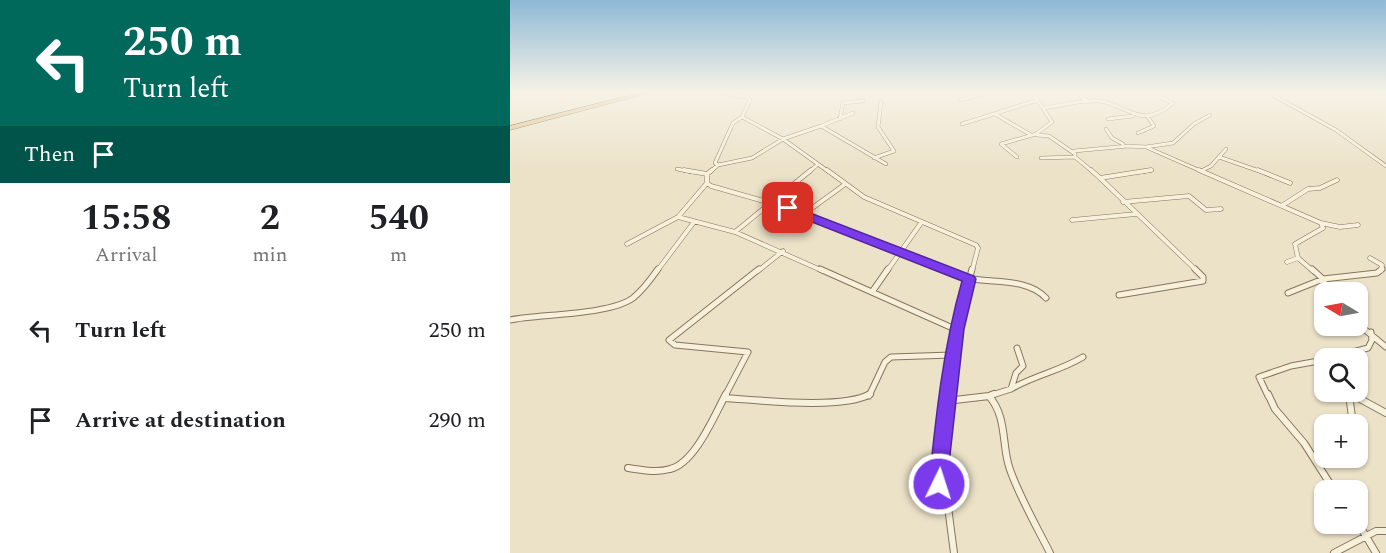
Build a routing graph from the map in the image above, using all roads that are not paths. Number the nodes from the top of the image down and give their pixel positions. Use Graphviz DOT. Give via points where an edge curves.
graph roads {
  1 [pos="550,118"];
  2 [pos="741,118"];
  3 [pos="744,118"];
  4 [pos="840,118"];
  5 [pos="879,118"];
  6 [pos="982,118"];
  7 [pos="1002,118"];
  8 [pos="1050,118"];
  9 [pos="1118,118"];
  10 [pos="1148,118"];
  11 [pos="1206,118"];
  12 [pos="1314,118"];
  13 [pos="1108,119"];
  14 [pos="962,124"];
  15 [pos="821,126"];
  16 [pos="510,128"];
  17 [pos="1046,129"];
  18 [pos="1106,129"];
  19 [pos="1138,133"];
  20 [pos="1034,135"];
  21 [pos="1049,136"];
  22 [pos="783,139"];
  23 [pos="1123,144"];
  24 [pos="1146,147"];
  25 [pos="1226,149"];
  26 [pos="1074,151"];
  27 [pos="1017,157"];
  28 [pos="1075,157"];
  29 [pos="1219,157"];
  30 [pos="874,158"];
  31 [pos="1041,158"];
  32 [pos="886,164"];
  33 [pos="718,165"];
  34 [pos="816,166"];
  35 [pos="1386,166"];
  36 [pos="677,169"];
  37 [pos="1152,170"];
  38 [pos="1201,171"];
  39 [pos="707,174"];
  40 [pos="1100,178"];
  41 [pos="1336,180"];
  42 [pos="707,183"];
  43 [pos="1290,183"];
  44 [pos="844,185"];
  45 [pos="1123,202"];
  46 [pos="770,203"];
  47 [pos="1283,205"];
  48 [pos="1221,209"];
  49 [pos="804,214"];
  50 [pos="1136,214"];
  51 [pos="678,217"];
  52 [pos="1072,220"];
  53 [pos="694,222"];
  54 [pos="921,223"];
  55 [pos="1321,223"];
  56 [pos="1358,225"];
  57 [pos="735,232"];
  58 [pos="627,244"];
  59 [pos="783,251"];
  60 [pos="900,253"];
  61 [pos="1298,258"];
  62 [pos="1370,258"];
  63 [pos="1287,262"];
  64 [pos="970,279"];
  65 [pos="1323,279"];
  66 [pos="1324,282"];
  67 [pos="872,292"];
  68 [pos="1288,293"];
  69 [pos="1119,295"];
  70 [pos="1046,298"];
  71 [pos="510,320"];
  72 [pos="956,329"];
  73 [pos="1368,330"];
  74 [pos="1371,332"];
  75 [pos="1386,347"];
  76 [pos="1017,348"];
  77 [pos="1368,348"];
  78 [pos="952,355"];
  79 [pos="1083,357"];
  80 [pos="1314,363"];
  81 [pos="1023,366"];
  82 [pos="1033,376"];
  83 [pos="1011,389"];
  84 [pos="989,396"];
  85 [pos="724,398"];
  86 [pos="946,401"];
  87 [pos="1365,402"];
  88 [pos="1386,413"];
  89 [pos="628,468"];
  90 [pos="1328,480"];
  91 [pos="1386,531"];
  92 [pos="1364,534"];
  93 [pos="1366,537"];
  94 [pos="954,553"];
  95 [pos="1050,553"];
  96 [pos="1334,553"];
  97 [pos="1376,553"];
  1 -- 16 [label="highway"];
  2 -- 33 [label="street" via="727,134 715,163"];
  3 -- 22 [label="street"];
  4 -- 15 [label="street"];
  5 -- 30 [label="street" via="878,127 895,147 894,151"];
  6 -- 14 [label="street"];
  7 -- 20 [label="street"];
  8 -- 17 [label="street" via="1052,122"];
  9 -- 13 [label="street"];
  10 -- 19 [label="street" via="1154,126"];
  11 -- 24 [label="street" via="1173,143"];
  12 -- 35 [label="street"];
  15 -- 22 [label="street"];
  15 -- 30 [label="street"];
  17 -- 20 [label="street"];
  17 -- 21 [label="street"];
  18 -- 23 [label="street"];
  20 -- 21 [label="street"];
  20 -- 27 [label="street" via="1001,144"];
  21 -- 26 [label="street"];
  22 -- 33 [label="street" via="744,162"];
  22 -- 34 [label="street" via="818,163"];
  23 -- 24 [label="street"];
  23 -- 26 [label="street" via="1105,150"];
  24 -- 38 [label="street"];
  25 -- 29 [label="street"];
  26 -- 28 [label="street"];
  28 -- 31 [label="street"];
  28 -- 40 [label="street"];
  29 -- 38 [label="street"];
  29 -- 43 [label="street"];
  30 -- 32 [label="street"];
  33 -- 39 [label="street"];
  34 -- 44 [label="street"];
  34 -- 46 [label="street"];
  36 -- 39 [label="street"];
  37 -- 40 [label="street"];
  38 -- 47 [label="street"];
  39 -- 42 [label="street"];
  40 -- 45 [label="street"];
  41 -- 47 [label="street" via="1308,189"];
  42 -- 46 [label="street"];
  42 -- 51 [label="street"];
  44 -- 49 [label="street"];
  44 -- 54 [label="street"];
  45 -- 48 [label="street" via="1188,196 1206,210"];
  45 -- 50 [label="street"];
  46 -- 49 [label="street"];
  46 -- 57 [label="street"];
  47 -- 55 [label="street"];
  49 -- 60 [label="street"];
  50 -- 52 [label="street"];
  50 -- 69 [label="street" via="1203,281"];
  51 -- 53 [label="street"];
  51 -- 58 [label="street"];
  53 -- 57 [label="street"];
  53 -- 71 [label="street" via="628,301 604,309"];
  54 -- 60 [label="street"];
  54 -- 64 [label="street" via="976,245"];
  55 -- 56 [label="street"];
  55 -- 61 [label="street" via="1323,228 1295,244"];
  57 -- 59 [label="street"];
  59 -- 67 [label="street"];
  59 -- 85 [label="street" via="669,340 675,345 748,352"];
  60 -- 64 [label="street"];
  60 -- 67 [label="street"];
  61 -- 63 [label="street"];
  61 -- 65 [label="street"];
  62 -- 65 [label="street" via="1382,270"];
  64 -- 70 [label="street" via="1029,286 1040,290"];
  64 -- 72 [label="street"];
  65 -- 66 [label="street"];
  65 -- 68 [label="street"];
  67 -- 72 [label="street"];
  72 -- 78 [label="street"];
  73 -- 74 [label="street"];
  74 -- 75 [label="street"];
  74 -- 77 [label="street"];
  76 -- 81 [label="street"];
  78 -- 85 [label="street" via="891,357 869,396 856,399"];
  78 -- 86 [label="street"];
  79 -- 82 [label="street" via="1068,366"];
  80 -- 90 [label="street" via="1259,377 1275,409 1304,443"];
  81 -- 82 [label="street"];
  81 -- 83 [label="street"];
  82 -- 83 [label="street"];
  83 -- 84 [label="street"];
  84 -- 86 [label="street"];
  84 -- 95 [label="street" via="1003,423 1008,464"];
  85 -- 89 [label="street" via="683,464 663,471"];
  86 -- 94 [label="street" via="939,484 948,507"];
  87 -- 88 [label="street"];
  91 -- 93 [label="street"];
  92 -- 93 [label="street"];
  93 -- 96 [label="street"];
  93 -- 97 [label="street"];
}
